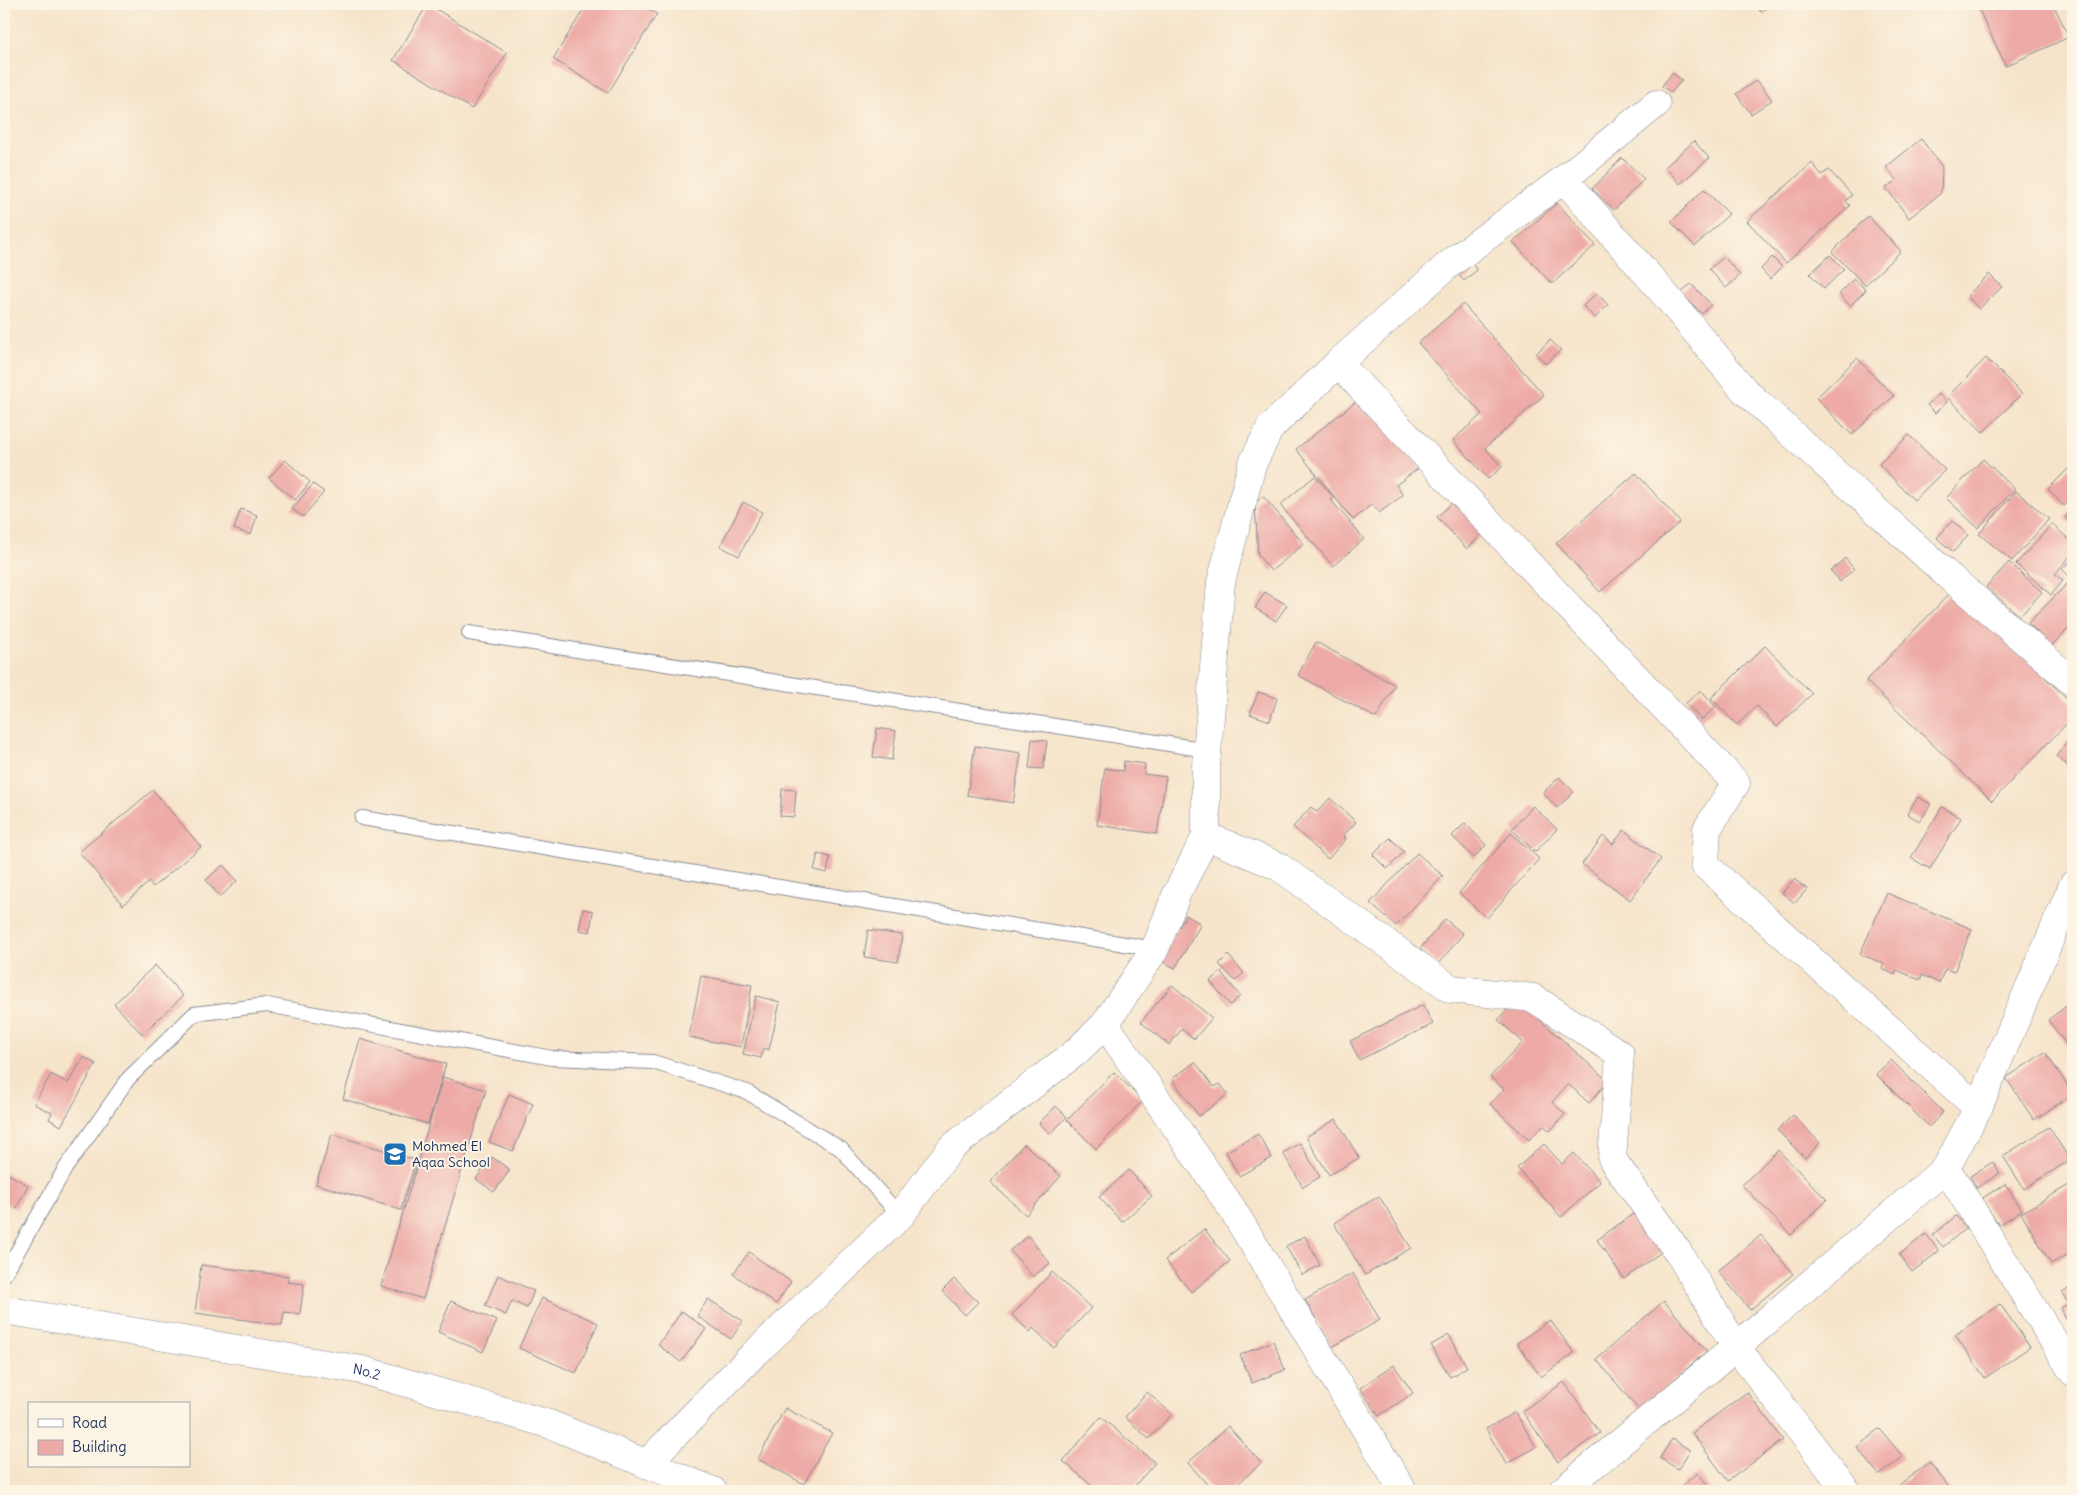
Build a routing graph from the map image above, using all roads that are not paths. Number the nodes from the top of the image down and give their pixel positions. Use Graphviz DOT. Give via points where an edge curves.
graph roads {
  1 [pos="1656,104"];
  2 [pos="1564,179"];
  3 [pos="1338,363"];
  4 [pos="469,633"];
  5 [pos="2073,682"];
  6 [pos="1207,750"];
  7 [pos="362,818"];
  8 [pos="1206,836"];
  9 [pos="2073,885"];
  10 [pos="1155,949"];
  11 [pos="1106,1024"];
  12 [pos="1978,1108"];
  13 [pos="1946,1168"];
  14 [pos="900,1216"];
  15 [pos="4,1275"];
  16 [pos="4,1310"];
  17 [pos="1736,1347"];
  18 [pos="2073,1372"];
  19 [pos="646,1464"];
  20 [pos="712,1491"];
  21 [pos="1403,1491"];
  22 [pos="1562,1491"];
  23 [pos="1847,1491"];
  1 -- 2 [label="street"];
  2 -- 3 [label="street" via="1448,265"];
  2 -- 5 [label="street" via="1744,390 1945,573"];
  3 -- 6 [label="street" via="1270,428 1252,465 1221,582"];
  3 -- 12 [label="street" via="1736,784 1707,829 1705,865"];
  4 -- 6 [label="lane"];
  6 -- 8 [label="street"];
  7 -- 10 [label="lane"];
  8 -- 10 [label="street" via="1177,893"];
  8 -- 17 [label="street" via="1278,866 1451,989 1533,998 1620,1054 1612,1159 1678,1252"];
  9 -- 12 [label="street"];
  10 -- 11 [label="street"];
  11 -- 14 [label="street" via="1076,1052 951,1148"];
  11 -- 21 [label="street" via="1231,1206"];
  12 -- 13 [label="street"];
  13 -- 17 [label="street"];
  13 -- 18 [label="street"];
  14 -- 15 [label="lane" via="841,1150 747,1092 653,1062 552,1058 267,1005 194,1014 128,1079 65,1169"];
  14 -- 19 [label="street" via="753,1355"];
  16 -- 19 [label="street, No.2" via="362,1370 549,1424"];
  17 -- 22 [label="street"];
  17 -- 23 [label="street"];
  19 -- 20 [label="street, No.2"];
}
